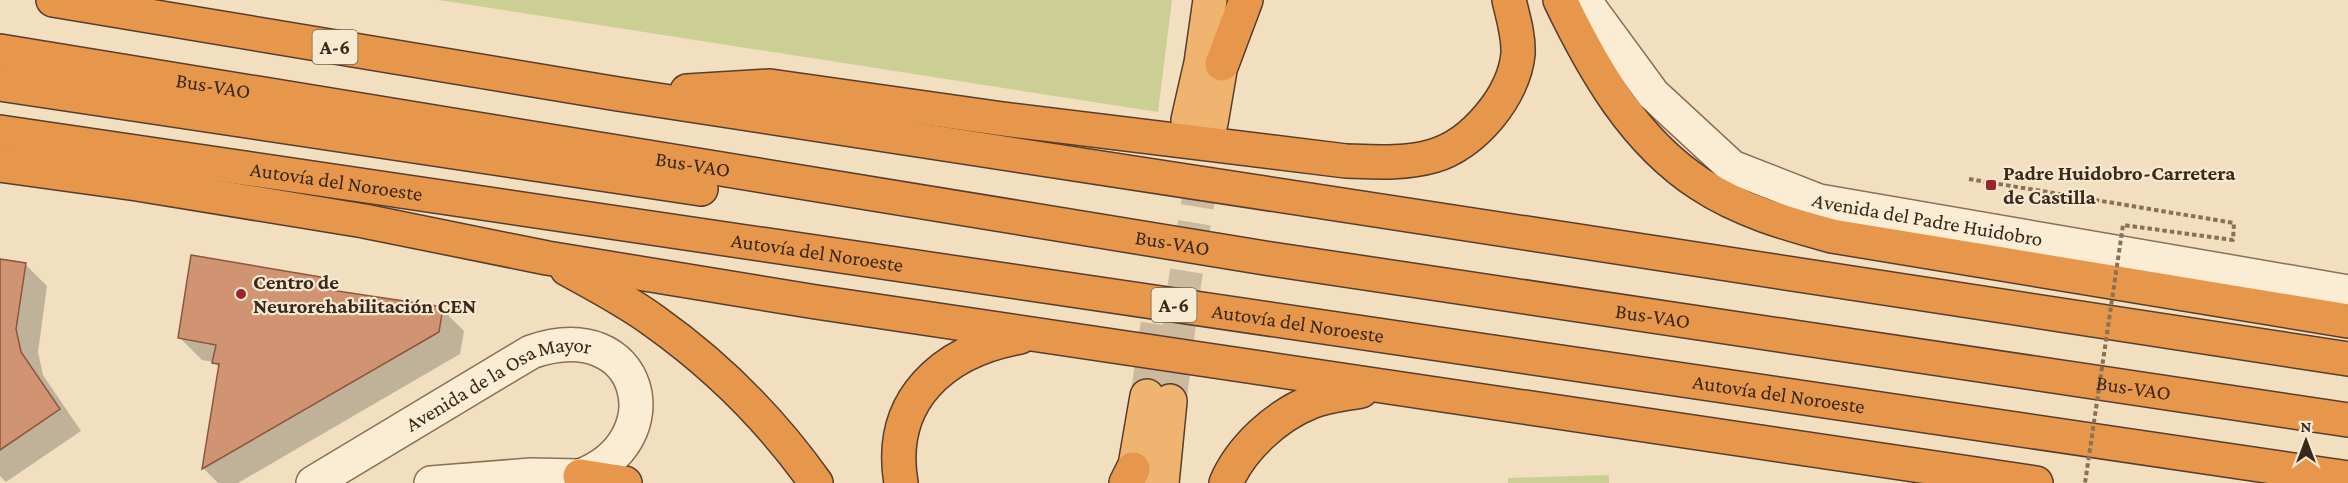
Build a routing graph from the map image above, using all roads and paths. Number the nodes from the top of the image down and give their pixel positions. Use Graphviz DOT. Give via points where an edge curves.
graph roads {
  1 [pos="53,0"];
  2 [pos="1210,0"];
  3 [pos="1230,0"];
  4 [pos="1246,0"];
  5 [pos="1509,0"];
  6 [pos="1560,0"];
  7 [pos="1584,0"];
  8 [pos="0,51"];
  9 [pos="1222,63"];
  10 [pos="0,84"];
  11 [pos="618,94"];
  12 [pos="0,132"];
  13 [pos="0,165"];
  14 [pos="1969,179"];
  15 [pos="547,258"];
  16 [pos="1271,259"];
  17 [pos="2348,292"];
  18 [pos="2348,321"];
  19 [pos="1035,334"];
  20 [pos="2348,359"];
  21 [pos="1380,386"];
  22 [pos="1159,398"];
  23 [pos="2348,420"];
  24 [pos="580,476"];
  25 [pos="2348,478"];
  26 [pos="1138,480"];
  27 [pos="313,483"];
  28 [pos="431,483"];
  29 [pos="625,483"];
  30 [pos="816,483"];
  31 [pos="901,483"];
  32 [pos="1226,483"];
  33 [pos="2036,483"];
  34 [pos="2085,483"];
  1 -- 11 [label="highway, A-6"];
  2 -- 9 [label="highway" via="1201,63 1200,122"];
  3 -- 9 [label="highway"];
  4 -- 9 [label="highway"];
  5 -- 11 [label="highway" via="1518,55 1506,94 1471,135 1436,155 1402,163 1323,159 770,86"];
  6 -- 18 [label="highway" via="1588,56 1622,109 1671,163 1701,185 1780,222 1832,236"];
  7 -- 17 [label="street, Avenida del Padre Huidobro" via="1653,94 1732,167 1819,201"];
  8 -- 16 [label="highway, Bus-VAO"];
  10 -- 16 [label="highway" via="968,228"];
  11 -- 20 [label="highway, A-6"];
  12 -- 25 [label="highway, Autovía del Noroeste / A-6"];
  13 -- 15 [label="highway" via="376,223"];
  14 -- 34 [label="path, bridge" via="2234,223 2233,240 2123,225"];
  15 -- 19 [label="highway"];
  15 -- 30 [label="highway" via="654,320 707,364 767,421"];
  16 -- 23 [label="highway, Bus-VAO"];
  19 -- 21 [label="highway"];
  19 -- 31 [label="highway" via="1002,340 970,352 951,361 924,384 901,431 897,459"];
  21 -- 32 [label="highway" via="1311,402 1268,427 1241,456"];
  21 -- 33 [label="highway"];
  22 -- 26 [label="highway"];
  24 -- 27 [label="street, Avenida de la Osa Mayor" via="598,469 622,447 633,423 636,402 631,379 618,360 590,346 571,344 531,352"];
  24 -- 28 [label="street, Avenida de la Osa Mayor" via="531,475"];
  24 -- 29 [label="highway"];
}
